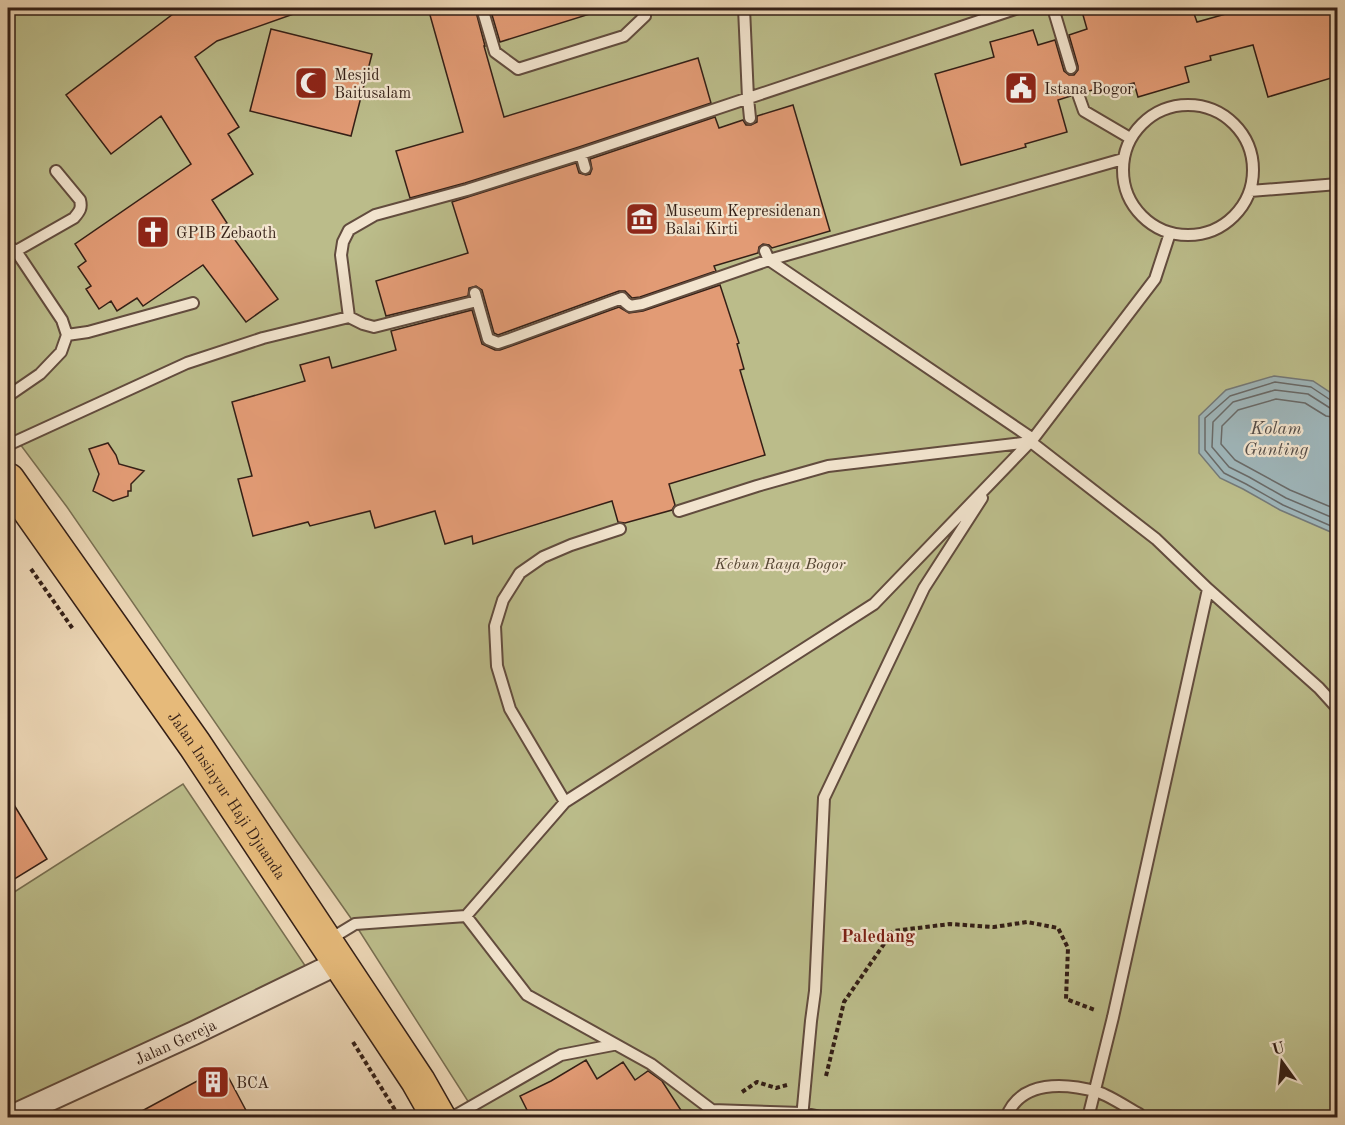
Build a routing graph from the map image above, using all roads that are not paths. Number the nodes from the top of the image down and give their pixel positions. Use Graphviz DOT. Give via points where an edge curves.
graph roads {
  1 [pos="482,8"];
  2 [pos="642,8"];
  3 [pos="744,8"];
  4 [pos="1018,8"];
  5 [pos="1053,8"];
  6 [pos="1071,68"];
  7 [pos="1078,94"];
  8 [pos="748,98"];
  9 [pos="750,118"];
  10 [pos="1130,138"];
  11 [pos="581,154"];
  12 [pos="1123,159"];
  13 [pos="585,168"];
  14 [pos="56,171"];
  15 [pos="1338,184"];
  16 [pos="1250,192"];
  17 [pos="1170,233"];
  18 [pos="12,248"];
  19 [pos="767,255"];
  20 [pos="193,303"];
  21 [pos="349,317"];
  22 [pos="67,335"];
  23 [pos="8,396"];
  24 [pos="1032,440"];
  25 [pos="8,445"];
  26 [pos="995,478"];
  27 [pos="9,486"];
  28 [pos="679,511"];
  29 [pos="620,529"];
  30 [pos="1208,590"];
  31 [pos="1338,709"];
  32 [pos="565,802"];
  33 [pos="466,916"];
  34 [pos="333,952"];
  35 [pos="613,1045"];
  36 [pos="1094,1092"];
  37 [pos="802,1115"];
  38 [pos="9,1118"];
  39 [pos="439,1118"];
  40 [pos="451,1118"];
  41 [pos="826,1118"];
  42 [pos="1006,1118"];
  43 [pos="1088,1118"];
  44 [pos="1143,1118"];
  1 -- 2 [label="lane" via="495,52 518,69 624,36 645,16"];
  3 -- 8 [label="lane"];
  4 -- 8 [label="lane"];
  5 -- 6 [label="lane"];
  7 -- 10 [label="lane" via="1084,111"];
  8 -- 9 [label="lane"];
  8 -- 11 [label="lane"];
  10 -- 12 [label="lane"];
  10 -- 16 [label="lane" via="1143,121 1162,109 1183,104 1204,106 1224,115 1240,130 1251,149 1254,170"];
  11 -- 13 [label="lane"];
  11 -- 21 [label="lane" via="375,215 349,230 341,255"];
  12 -- 17 [label="lane" via="1122,177 1134,209"];
  12 -- 19 [label="lane"];
  14 -- 18 [label="lane" via="80,200 80,211 74,218"];
  15 -- 16 [label="lane"];
  16 -- 17 [label="lane" via="1236,214 1215,230 1188,235"];
  17 -- 24 [label="lane" via="1155,279"];
  18 -- 22 [label="lane" via="62,320"];
  19 -- 21 [label="lane" via="642,304 630,306 622,296 498,343 488,339 476,297 374,327"];
  19 -- 24 [label="lane"];
  20 -- 22 [label="lane"];
  21 -- 25 [label="lane" via="263,338 187,363"];
  22 -- 23 [label="lane" via="61,352"];
  24 -- 26 [label="lane"];
  24 -- 28 [label="lane" via="828,466"];
  24 -- 30 [label="lane" via="1156,539"];
  26 -- 32 [label="lane" via="874,604"];
  26 -- 37 [label="lane" via="924,588 824,798 816,982"];
  27 -- 34 [label="main road, Jalan Insinyur Haji Djuanda" via="195,745"];
  29 -- 32 [label="lane" via="543,557 520,573 503,600 495,626 497,666 510,709"];
  30 -- 31 [label="lane"];
  30 -- 36 [label="lane"];
  32 -- 33 [label="lane"];
  33 -- 34 [label="lane" via="355,924"];
  33 -- 35 [label="lane" via="527,995"];
  34 -- 38 [label="street, Jalan Gereja" via="194,1033"];
  34 -- 39 [label="main road, Jalan Insinyur Haji Djuanda"];
  35 -- 37 [label="lane" via="656,1068 712,1110"];
  35 -- 40 [label="lane" via="561,1055"];
  36 -- 42 [label="lane" via="1058,1085 1040,1088 1016,1100"];
  36 -- 43 [label="lane"];
  36 -- 44 [label="lane"];
  37 -- 41 [label="lane"];
}
